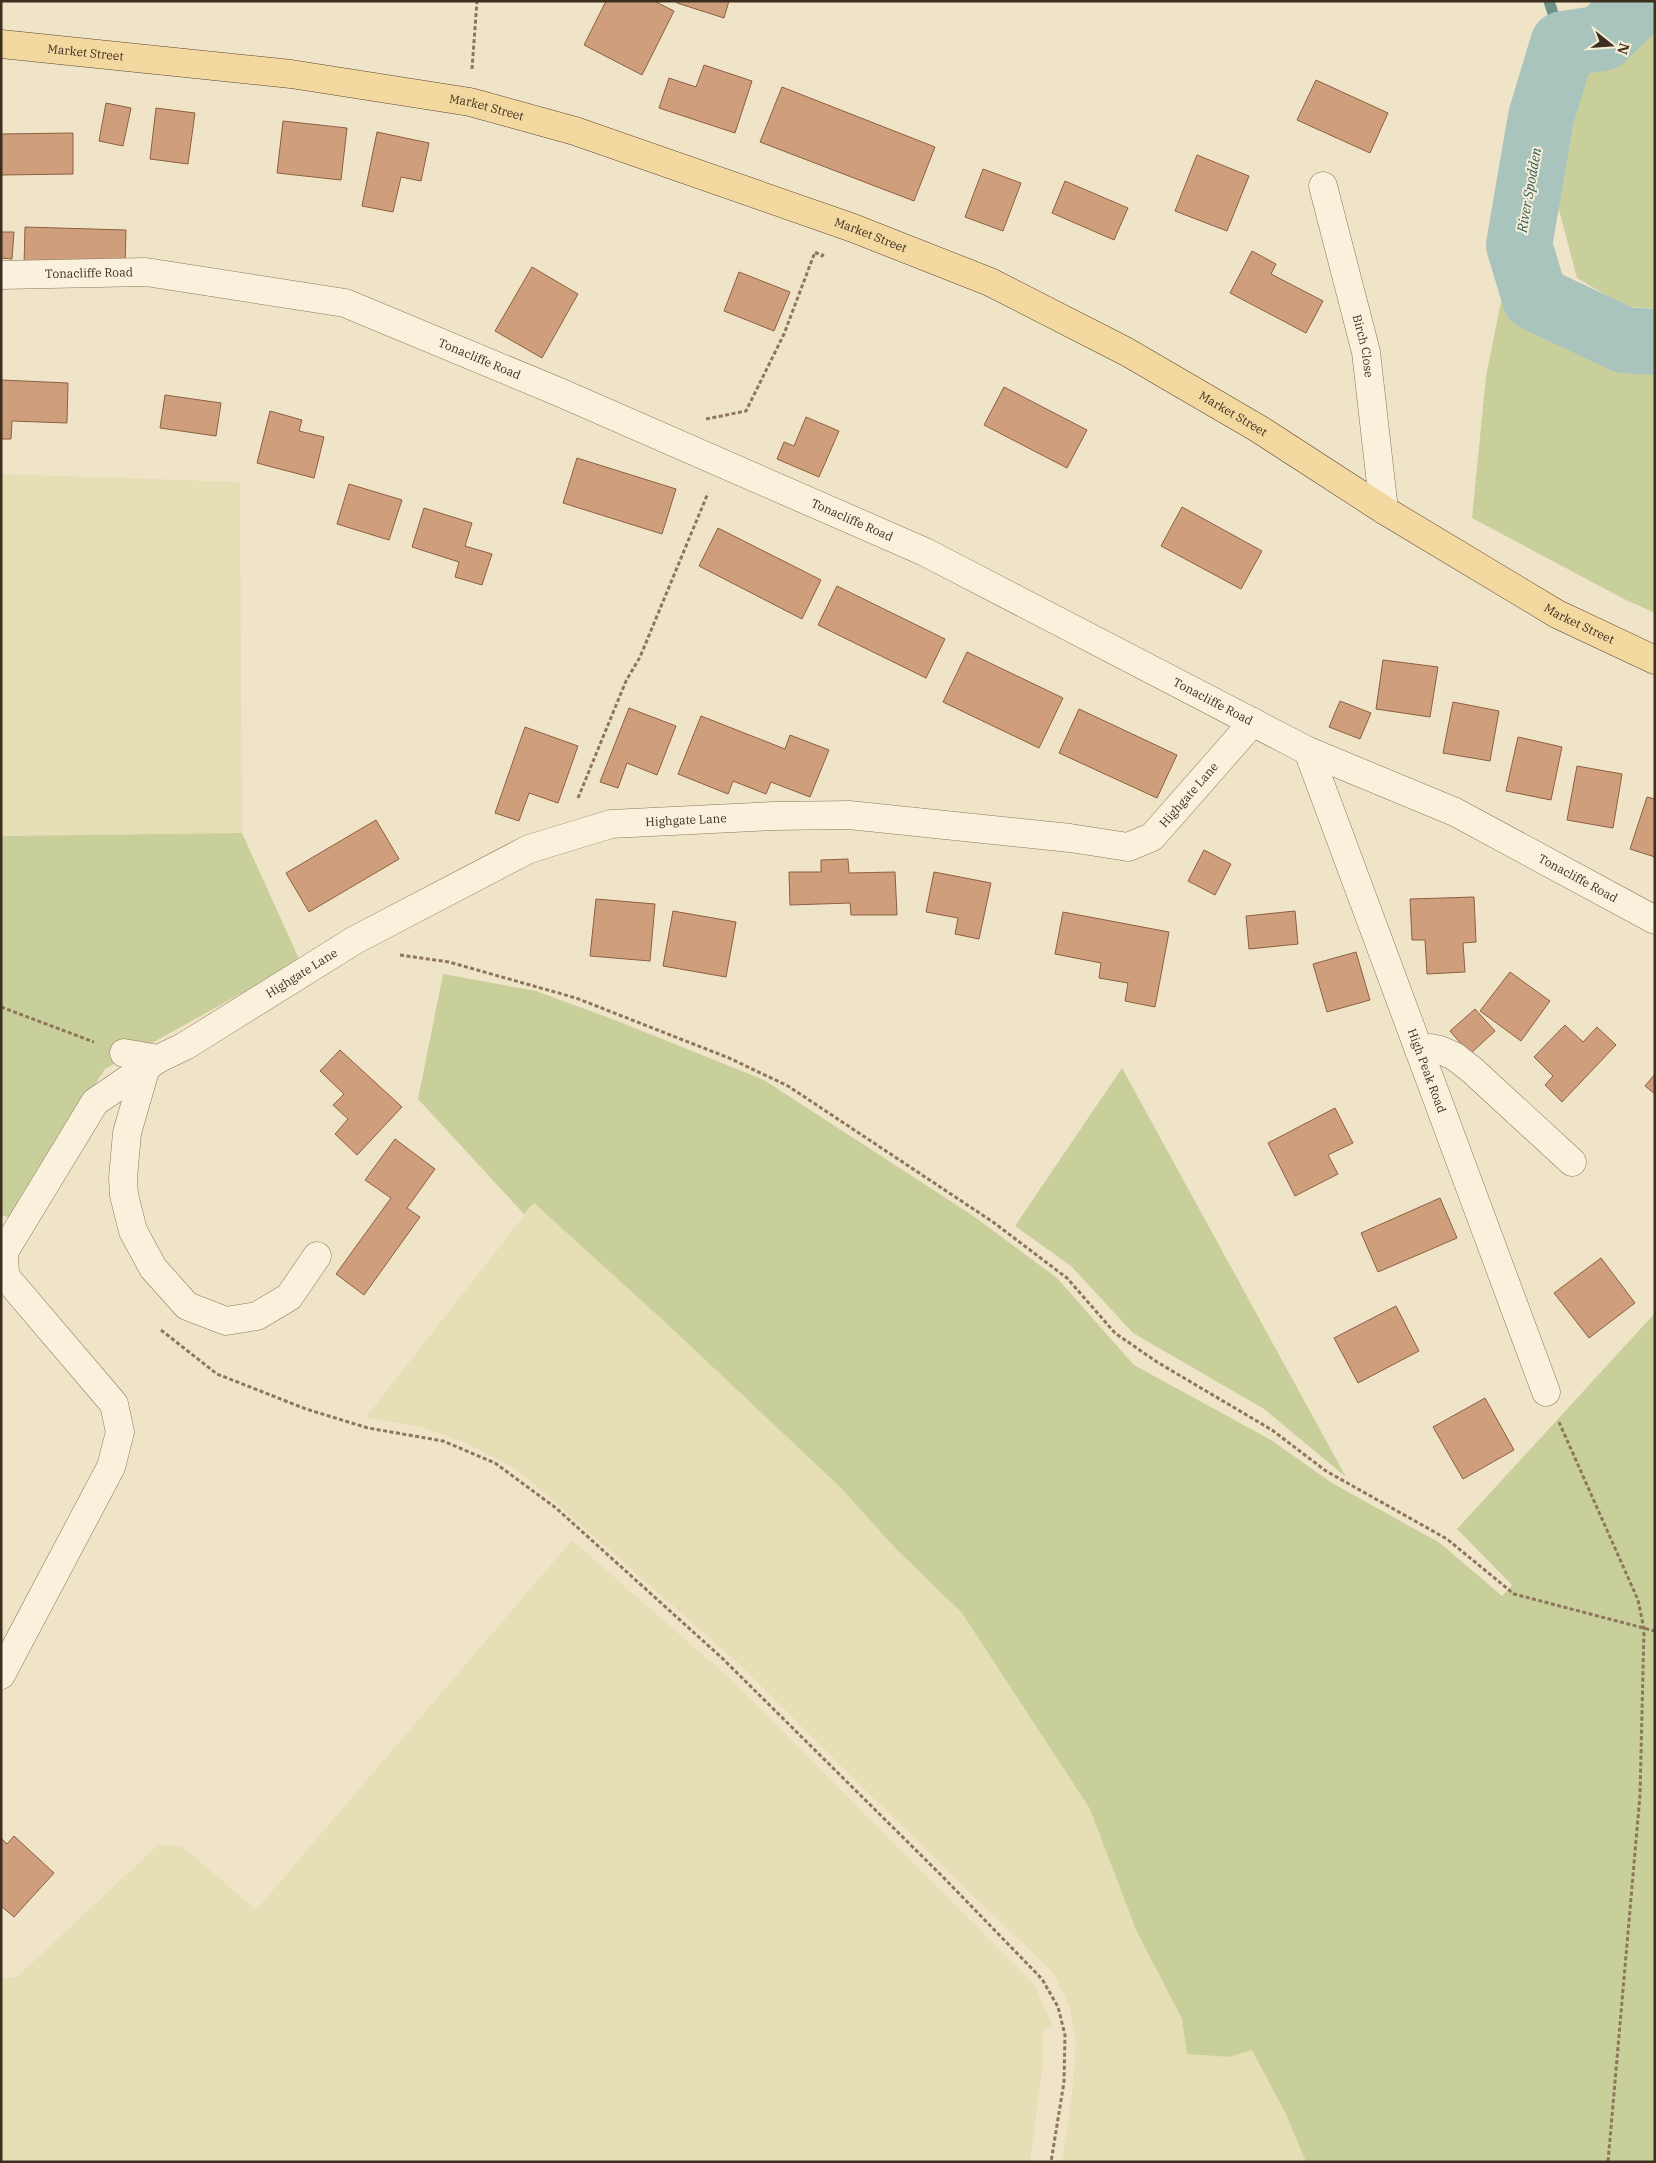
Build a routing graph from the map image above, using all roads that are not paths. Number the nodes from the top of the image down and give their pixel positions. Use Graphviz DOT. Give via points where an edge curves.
graph roads {
  1 [pos="1,44"];
  2 [pos="1323,186"];
  3 [pos="1,275"];
  4 [pos="1384,510"];
  5 [pos="1655,660"];
  6 [pos="1252,722"];
  7 [pos="1308,751"];
  8 [pos="1655,920"];
  9 [pos="1419,1050"];
  10 [pos="143,1060"];
  11 [pos="1572,1162"];
  12 [pos="3,1255"];
  13 [pos="317,1256"];
  14 [pos="1546,1392"];
  15 [pos="1,1674"];
  1 -- 4 [label="main road, Market Street" via="291,74 470,102 575,131 835,222 990,282 1127,352 1259,429"];
  2 -- 4 [label="street, Birch Close" via="1366,352"];
  3 -- 6 [label="street, Tonacliffe Road" via="146,272 345,303 925,552"];
  4 -- 5 [label="main road, Market Street" via="1557,614"];
  6 -- 7 [label="street, Tonacliffe Road"];
  6 -- 10 [label="street, Highgate Lane" via="1152,837 1128,847 849,815 611,824 528,849 355,940 185,1046"];
  7 -- 8 [label="street, Tonacliffe Road" via="1455,812"];
  7 -- 9 [label="street, High Peak Road"];
  9 -- 11 [label="street" via="1430,1048 1454,1056"];
  9 -- 14 [label="street, High Peak Road"];
  10 -- 12 [label="street, Highgate Lane" via="96,1102"];
  10 -- 13 [label="street" via="127,1133 123,1178 134,1231 153,1268 187,1306 226,1321 257,1316 289,1297"];
  12 -- 15 [label="street" via="5,1276 114,1404 120,1432 110,1467"];
}
